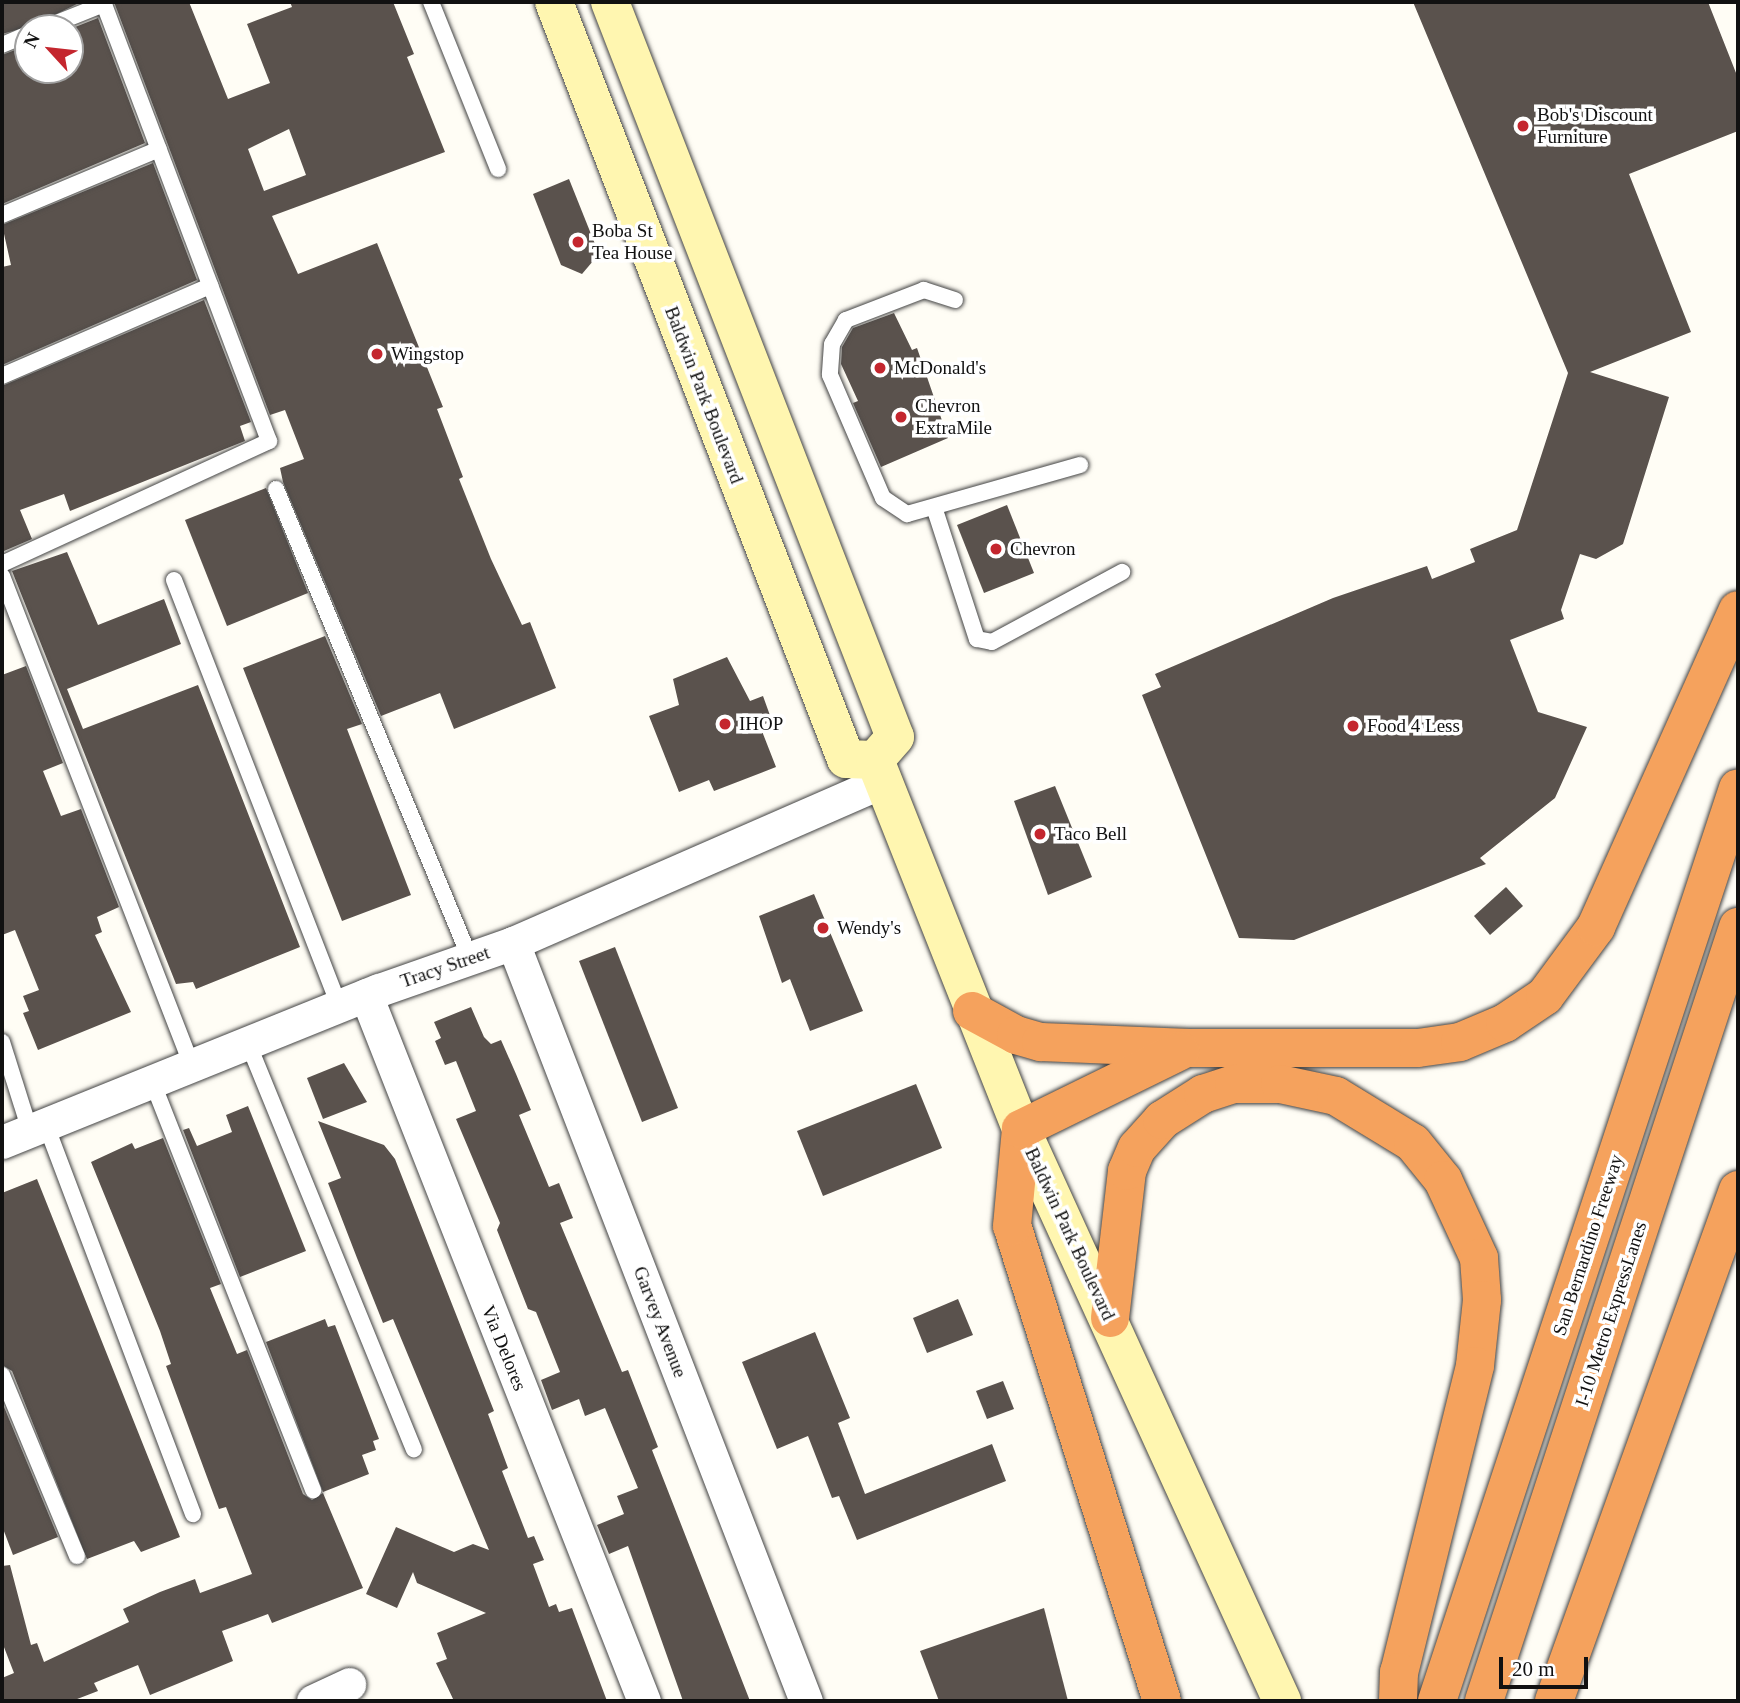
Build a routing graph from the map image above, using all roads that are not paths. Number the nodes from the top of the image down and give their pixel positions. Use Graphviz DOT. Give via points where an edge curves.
graph roads {
  1 [pos="431,2"];
  2 [pos="554,2"];
  3 [pos="610,2"];
  4 [pos="104,3"];
  5 [pos="78,14"];
  6 [pos="601,124"];
  7 [pos="159,149"];
  8 [pos="498,169"];
  9 [pos="2,215"];
  10 [pos="716,277"];
  11 [pos="210,286"];
  12 [pos="955,300"];
  13 [pos="2,376"];
  14 [pos="1080,465"];
  15 [pos="276,489"];
  16 [pos="934,506"];
  17 [pos="2,564"];
  18 [pos="1122,572"];
  19 [pos="2,576"];
  20 [pos="174,580"];
  21 [pos="1738,610"];
  22 [pos="880,771"];
  23 [pos="1738,788"];
  24 [pos="1738,927"];
  25 [pos="513,943"];
  26 [pos="470,958"];
  27 [pos="352,1000"];
  28 [pos="972,1011"];
  29 [pos="2,1042"];
  30 [pos="248,1043"];
  31 [pos="1189,1048"];
  32 [pos="191,1066"];
  33 [pos="152,1082"];
  34 [pos="1021,1129"];
  35 [pos="26,1132"];
  36 [pos="1738,1190"];
  37 [pos="1110,1318"];
  38 [pos="2,1375"];
  39 [pos="414,1449"];
  40 [pos="313,1490"];
  41 [pos="193,1514"];
  42 [pos="76,1556"];
  43 [pos="349,1684"];
  44 [pos="1280,1695"];
  45 [pos="313,1701"];
  46 [pos="644,1701"];
  47 [pos="806,1701"];
  48 [pos="1162,1701"];
  49 [pos="1398,1701"];
  50 [pos="1437,1701"];
  51 [pos="1484,1701"];
  52 [pos="1555,1701"];
  1 -- 8 [label="lane"];
  2 -- 6 [label="main road, Baldwin Park Boulevard"];
  3 -- 10 [label="main road"];
  4 -- 5 [label="lane"];
  4 -- 7 [label="lane"];
  6 -- 10 [label="main road" via="629,146"];
  6 -- 22 [label="main road, Baldwin Park Boulevard" via="846,759"];
  7 -- 9 [label="lane"];
  7 -- 11 [label="lane"];
  10 -- 22 [label="main road" via="895,737"];
  11 -- 13 [label="lane"];
  11 -- 17 [label="lane" via="269,441"];
  12 -- 16 [label="lane" via="924,290 846,320 832,344 830,375 883,498 907,514"];
  14 -- 16 [label="lane"];
  15 -- 26 [label="lane"];
  16 -- 18 [label="lane" via="977,639 992,642"];
  19 -- 32 [label="lane"];
  20 -- 27 [label="lane"];
  21 -- 31 [label="highway" via="1616,887 1575,962 1545,996 1505,1023 1449,1044 1370,1051"];
  22 -- 25 [label="street, Tracy Street"];
  22 -- 28 [label="main road, Baldwin Park Boulevard"];
  23 -- 50 [label="highway, San Bernardino Freeway"];
  24 -- 51 [label="highway, I-10 Metro ExpressLanes"];
  25 -- 26 [label="street, Tracy Street"];
  25 -- 47 [label="street, Garvey Avenue"];
  26 -- 27 [label="street, Tracy Street"];
  27 -- 30 [label="street, Tracy Street"];
  27 -- 46 [label="street, Via Delores"];
  28 -- 31 [label="highway" via="1016,1035 1041,1042"];
  28 -- 34 [label="main road, Baldwin Park Boulevard"];
  29 -- 35 [label="lane"];
  30 -- 32 [label="street, Tracy Street"];
  30 -- 39 [label="lane"];
  31 -- 34 [label="highway"];
  32 -- 33 [label="street, Tracy Street"];
  33 -- 35 [label="street, Tracy Street"];
  33 -- 40 [label="lane"];
  34 -- 37 [label="main road, Baldwin Park Boulevard"];
  34 -- 48 [label="highway" via="1012,1226"];
  35 -- 41 [label="lane"];
  36 -- 52 [label="highway"];
  37 -- 44 [label="main road, Baldwin Park Boulevard"];
  37 -- 49 [label="highway" via="1127,1171 1138,1148 1162,1120 1203,1094 1234,1084 1280,1084 1336,1096 1413,1143 1443,1180 1479,1258 1482,1300 1475,1366 1399,1672"];
  38 -- 42 [label="lane"];
  43 -- 45 [label="street"];
}
